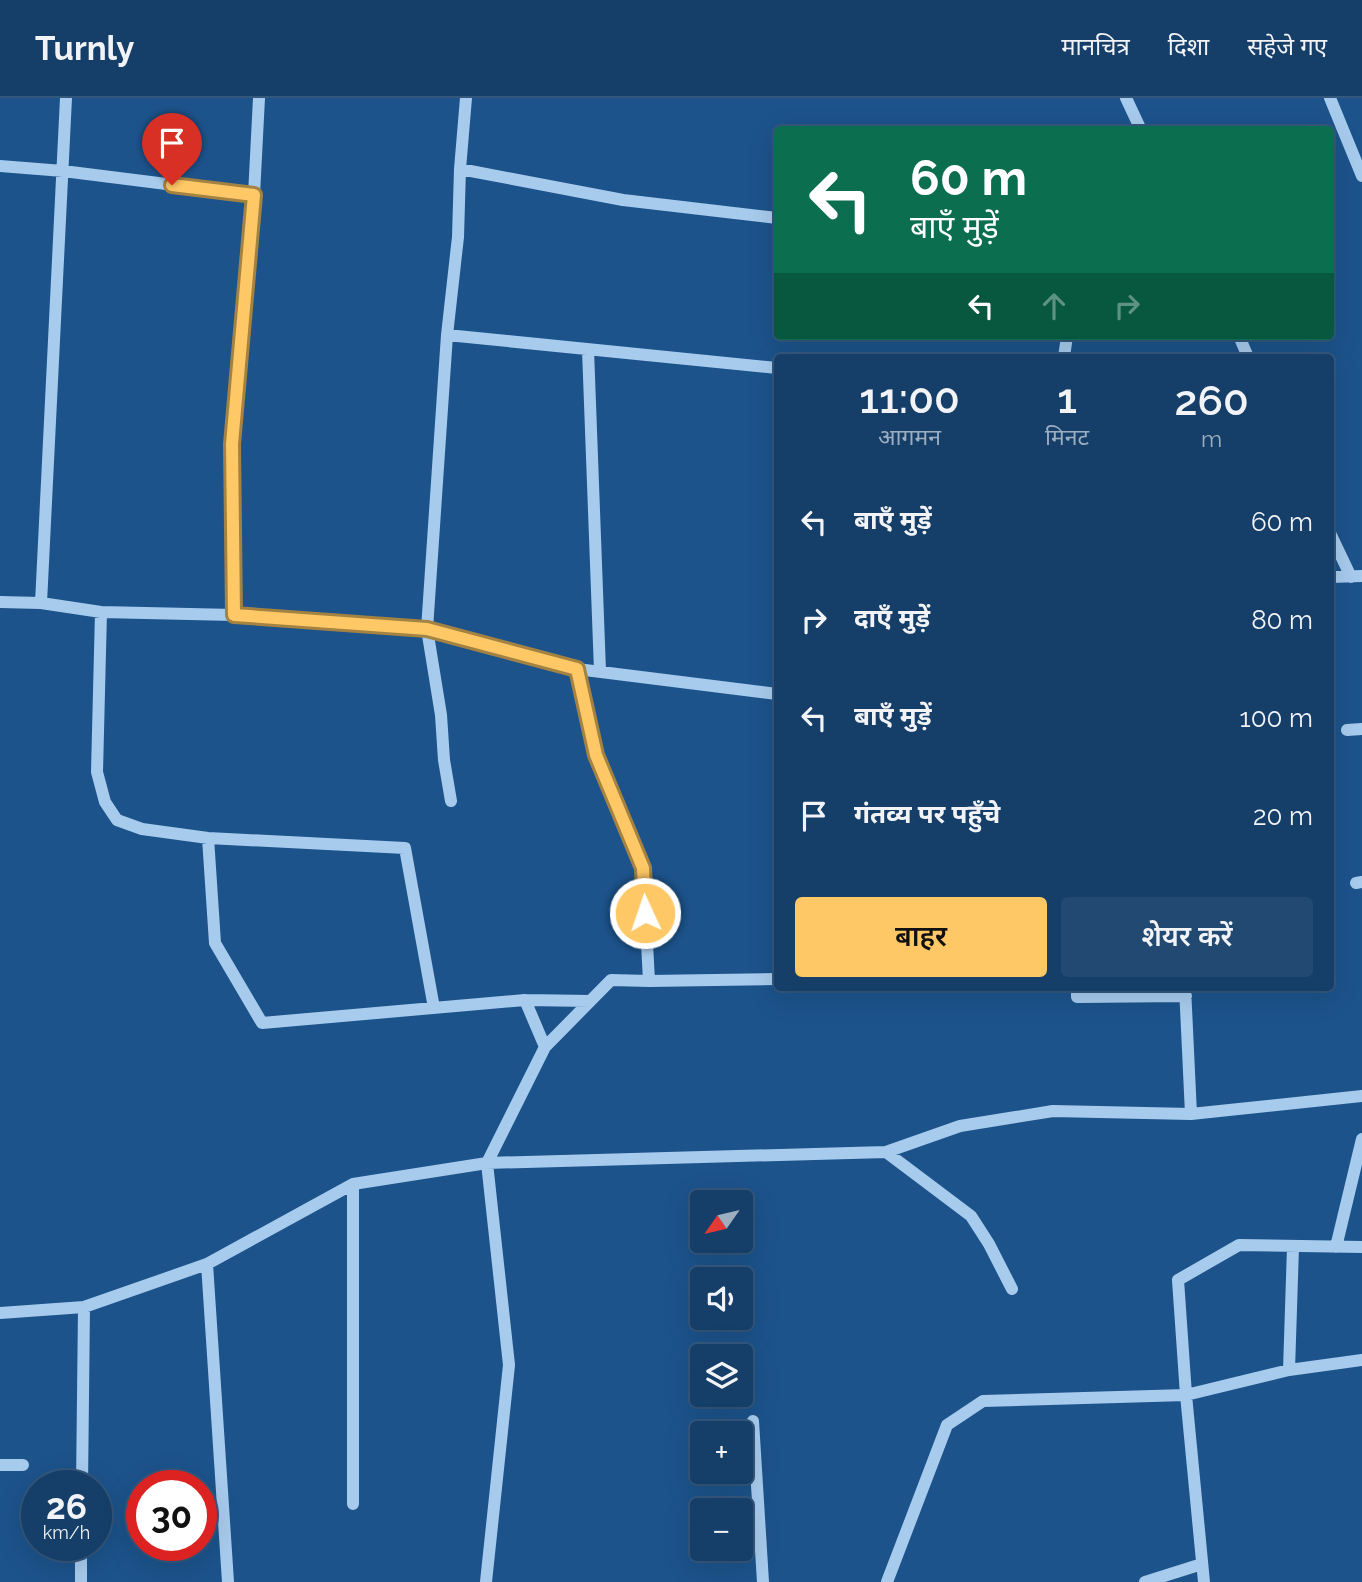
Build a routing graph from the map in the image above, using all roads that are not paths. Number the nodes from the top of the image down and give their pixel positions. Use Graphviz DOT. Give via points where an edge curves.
graph roads {
  1 [pos="66,98"];
  2 [pos="259,98"];
  3 [pos="466,98"];
  4 [pos="1126,98"];
  5 [pos="1330,98"];
  6 [pos="1139,126"];
  7 [pos="0,166"];
  8 [pos="460,169"];
  9 [pos="63,171"];
  10 [pos="1362,176"];
  11 [pos="254,195"];
  12 [pos="774,218"];
  13 [pos="447,335"];
  14 [pos="588,350"];
  15 [pos="774,368"];
  16 [pos="1334,540"];
  17 [pos="1334,577"];
  18 [pos="1356,577"];
  19 [pos="0,602"];
  20 [pos="41,603"];
  21 [pos="101,612"];
  22 [pos="234,615"];
  23 [pos="427,629"];
  24 [pos="577,669"];
  25 [pos="600,671"];
  26 [pos="774,694"];
  27 [pos="1362,729"];
  28 [pos="1347,730"];
  29 [pos="451,801"];
  30 [pos="208,838"];
  31 [pos="774,979"];
  32 [pos="649,981"];
  33 [pos="1077,991"];
  34 [pos="1186,991"];
  35 [pos="525,1000"];
  36 [pos="590,1001"];
  37 [pos="433,1008"];
  38 [pos="545,1046"];
  39 [pos="1362,1096"];
  40 [pos="1191,1114"];
  41 [pos="1362,1139"];
  42 [pos="886,1152"];
  43 [pos="487,1163"];
  44 [pos="353,1184"];
  45 [pos="1293,1247"];
  46 [pos="1336,1247"];
  47 [pos="1362,1247"];
  48 [pos="207,1264"];
  49 [pos="1012,1289"];
  50 [pos="84,1307"];
  51 [pos="0,1313"];
  52 [pos="1362,1360"];
  53 [pos="1289,1370"];
  54 [pos="1186,1395"];
  55 [pos="753,1421"];
  56 [pos="0,1465"];
  57 [pos="23,1465"];
  58 [pos="82,1470"];
  59 [pos="353,1504"];
  60 [pos="81,1561"];
  61 [pos="1202,1564"];
  62 [pos="81,1582"];
  63 [pos="228,1582"];
  64 [pos="486,1582"];
  65 [pos="763,1582"];
  66 [pos="887,1582"];
  67 [pos="1145,1582"];
  68 [pos="1204,1582"];
  1 -- 9 [label="street"];
  2 -- 11 [label="street"];
  3 -- 8 [label="street"];
  4 -- 6 [label="street"];
  5 -- 10 [label="street"];
  7 -- 9 [label="street"];
  8 -- 12 [label="street" via="623,201"];
  8 -- 13 [label="street"];
  9 -- 11 [label="street"];
  9 -- 20 [label="street"];
  11 -- 22 [label="street" via="232,444"];
  13 -- 14 [label="street"];
  13 -- 23 [label="street"];
  14 -- 15 [label="street"];
  14 -- 25 [label="street"];
  16 -- 18 [label="street"];
  17 -- 18 [label="street"];
  19 -- 20 [label="street"];
  20 -- 21 [label="street"];
  21 -- 22 [label="street"];
  21 -- 30 [label="street" via="97,772 104,802 117,820 142,830"];
  22 -- 23 [label="street"];
  23 -- 24 [label="street"];
  23 -- 29 [label="street"];
  24 -- 25 [label="street"];
  24 -- 32 [label="street" via="596,755 643,868"];
  25 -- 26 [label="street"];
  27 -- 28 [label="street"];
  30 -- 37 [label="street" via="405,848"];
  30 -- 37 [label="street" via="215,943 261,1023"];
  31 -- 32 [label="street"];
  32 -- 36 [label="street" via="611,980"];
  33 -- 34 [label="street" via="1077,997"];
  34 -- 40 [label="street"];
  35 -- 36 [label="street"];
  35 -- 37 [label="street"];
  35 -- 38 [label="street"];
  36 -- 38 [label="street"];
  38 -- 43 [label="street"];
  39 -- 40 [label="street"];
  40 -- 42 [label="street" via="1053,1111 960,1126"];
  41 -- 46 [label="street"];
  42 -- 43 [label="street"];
  42 -- 49 [label="street" via="971,1216"];
  43 -- 44 [label="street"];
  43 -- 64 [label="street" via="509,1365"];
  44 -- 48 [label="street"];
  44 -- 59 [label="street"];
  45 -- 46 [label="street"];
  45 -- 53 [label="street"];
  45 -- 54 [label="street" via="1238,1245 1178,1280"];
  46 -- 47 [label="street"];
  48 -- 50 [label="street"];
  48 -- 63 [label="street"];
  50 -- 51 [label="street"];
  50 -- 58 [label="street"];
  52 -- 53 [label="street"];
  53 -- 54 [label="street"];
  54 -- 61 [label="street"];
  54 -- 66 [label="street" via="982,1401 947,1425"];
  55 -- 65 [label="street"];
  56 -- 57 [label="street"];
  60 -- 62 [label="street"];
  61 -- 67 [label="street"];
  61 -- 68 [label="street"];
}
